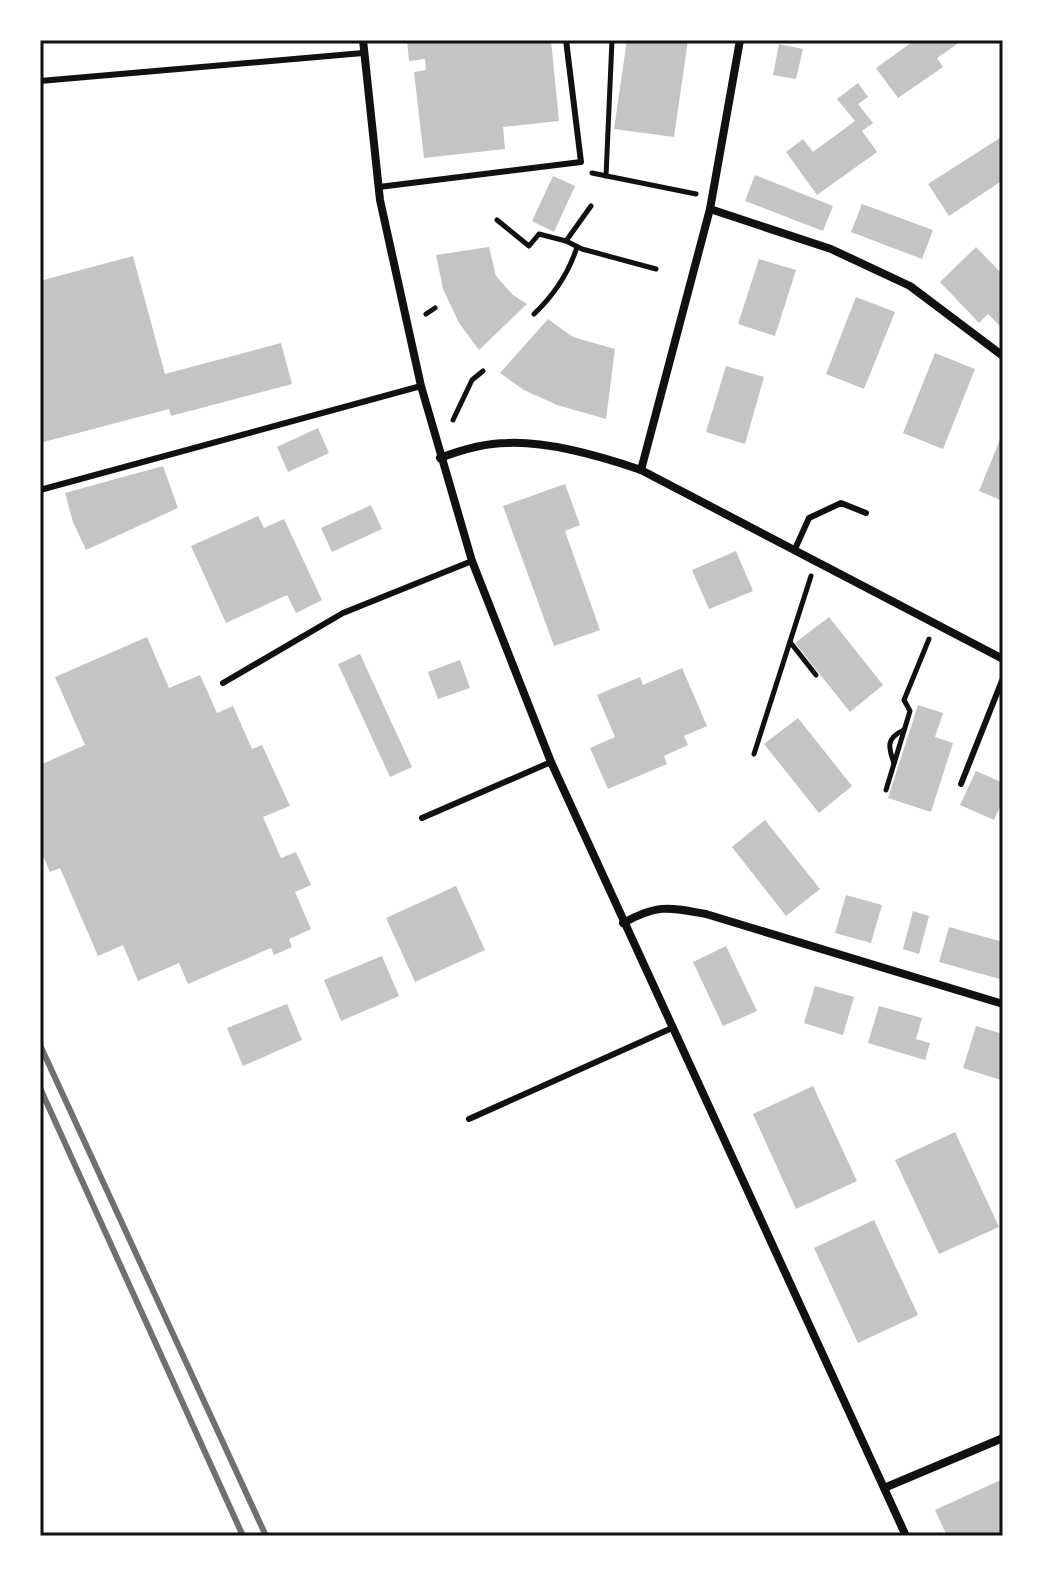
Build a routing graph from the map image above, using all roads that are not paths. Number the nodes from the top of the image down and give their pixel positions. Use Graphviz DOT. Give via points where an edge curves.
graph roads {
  1 [pos="363,40"];
  2 [pos="566,40"];
  3 [pos="740,40"];
  4 [pos="363,53"];
  5 [pos="40,81"];
  6 [pos="379,187"];
  7 [pos="710,209"];
  8 [pos="1003,356"];
  9 [pos="421,386"];
  10 [pos="440,458"];
  11 [pos="641,470"];
  12 [pos="40,490"];
  13 [pos="866,513"];
  14 [pos="795,549"];
  15 [pos="472,561"];
  16 [pos="1003,659"];
  17 [pos="1003,678"];
  18 [pos="223,683"];
  19 [pos="551,762"];
  20 [pos="961,784"];
  21 [pos="422,818"];
  22 [pos="623,923"];
  23 [pos="1003,1004"];
  24 [pos="672,1028"];
  25 [pos="469,1119"];
  26 [pos="1003,1438"];
  27 [pos="884,1488"];
  28 [pos="906,1536"];
  1 -- 4 [label="street"];
  2 -- 6 [label="lane" via="581,162"];
  3 -- 7 [label="street"];
  4 -- 5 [label="lane"];
  4 -- 6 [label="street"];
  6 -- 9 [label="street"];
  7 -- 8 [label="street" via="831,249 910,286"];
  7 -- 11 [label="street"];
  9 -- 10 [label="street"];
  9 -- 12 [label="lane"];
  10 -- 11 [label="street" via="507,443 610,459"];
  10 -- 15 [label="street"];
  11 -- 14 [label="street"];
  13 -- 14 [label="lane" via="841,503 809,518"];
  14 -- 16 [label="street"];
  15 -- 18 [label="lane" via="343,613"];
  15 -- 19 [label="street"];
  17 -- 20 [label="lane"];
  19 -- 21 [label="lane"];
  19 -- 22 [label="street"];
  22 -- 23 [label="street" via="662,907 706,914"];
  22 -- 24 [label="street"];
  24 -- 25 [label="lane"];
  24 -- 27 [label="street"];
  26 -- 27 [label="street"];
  27 -- 28 [label="street"];
}
